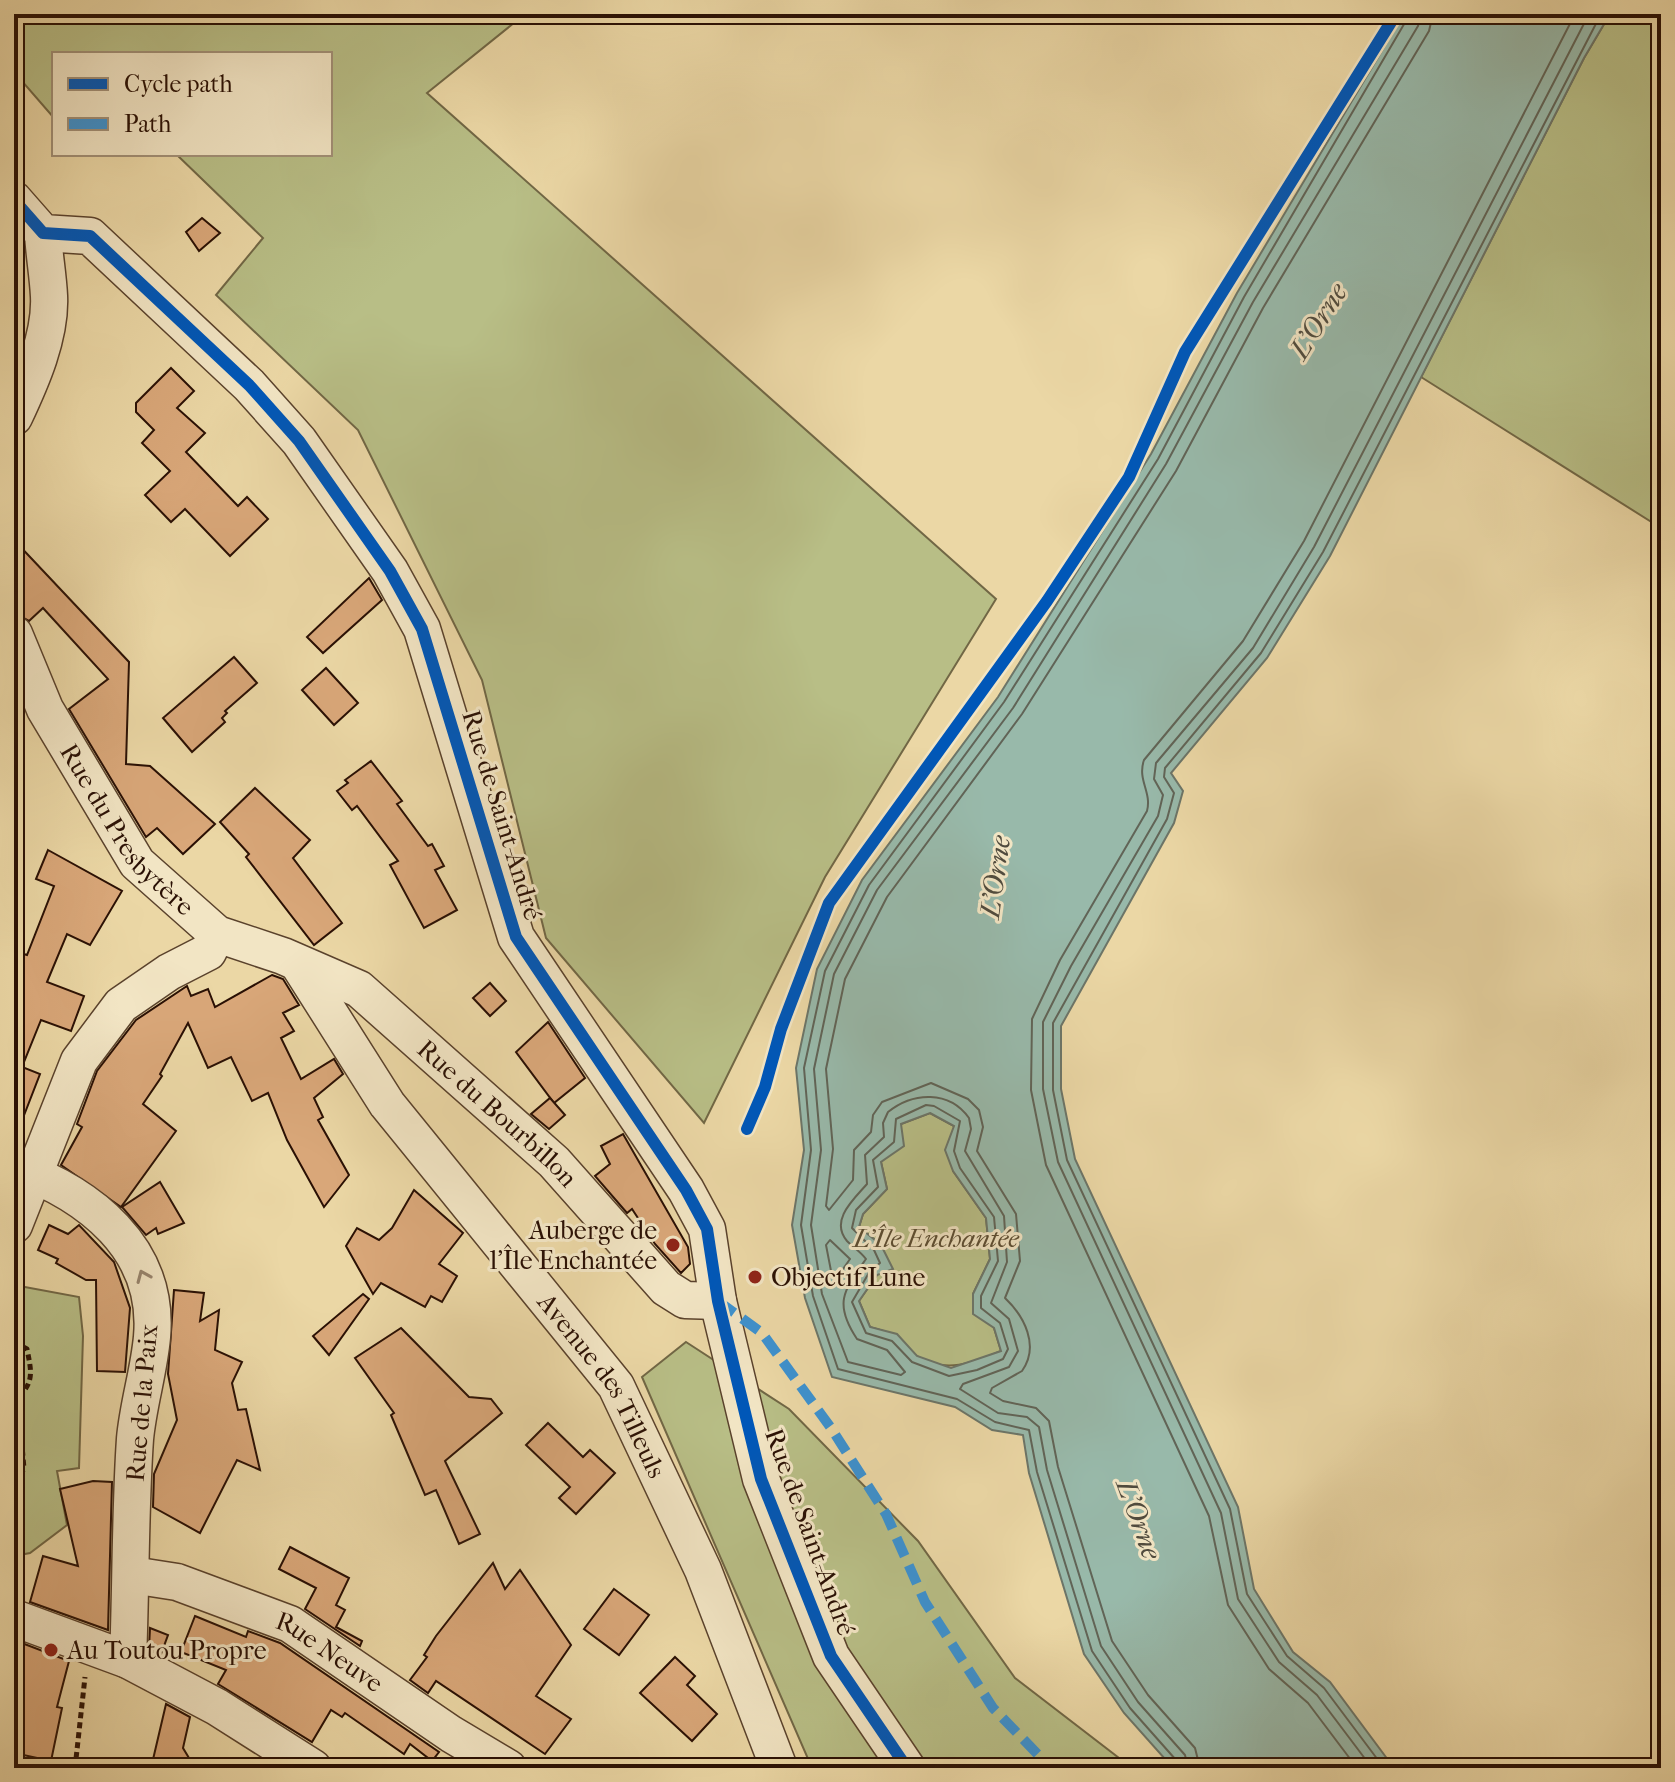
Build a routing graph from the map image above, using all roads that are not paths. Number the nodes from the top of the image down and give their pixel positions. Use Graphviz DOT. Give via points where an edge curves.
graph roads {
  1 [pos="14,200"];
  2 [pos="43,233"];
  3 [pos="14,417"];
  4 [pos="14,634"];
  5 [pos="217,934"];
  6 [pos="299,965"];
  7 [pos="25,1170"];
  8 [pos="14,1225"];
  9 [pos="718,1301"];
  10 [pos="132,1575"];
  11 [pos="14,1618"];
  12 [pos="128,1660"];
  13 [pos="313,1768"];
  14 [pos="508,1768"];
  15 [pos="779,1768"];
  16 [pos="907,1768"];
  1 -- 2 [label="street"];
  2 -- 3 [label="street" via="47,323"];
  2 -- 9 [label="street, Rue de Saint-André" via="90,236 249,385 299,441 390,571 422,629 516,937 686,1190 707,1229"];
  4 -- 5 [label="street, Rue du Presbytère" via="45,709 137,863"];
  5 -- 6 [label="street, Rue du Presbytère"];
  5 -- 7 [label="street" via="208,952 121,1005 79,1061"];
  6 -- 9 [label="street, Rue du Bourbillon" via="359,989 554,1162 666,1288 685,1300"];
  6 -- 15 [label="street, Avenue des Tilleuls" via="387,1104 616,1386 703,1570"];
  7 -- 8 [label="street"];
  10 -- 7 [label="street, Rue de la Paix, one-way" via="135,1438 153,1334 147,1278 107,1218 84,1198"];
  9 -- 16 [label="street, Rue de Saint-André" via="761,1479 831,1656"];
  10 -- 12 [label="street, Rue de la Paix"];
  10 -- 14 [label="street, Rue Neuve" via="177,1582 290,1624"];
  11 -- 12 [label="street"];
  12 -- 13 [label="street" via="217,1707"];
}
